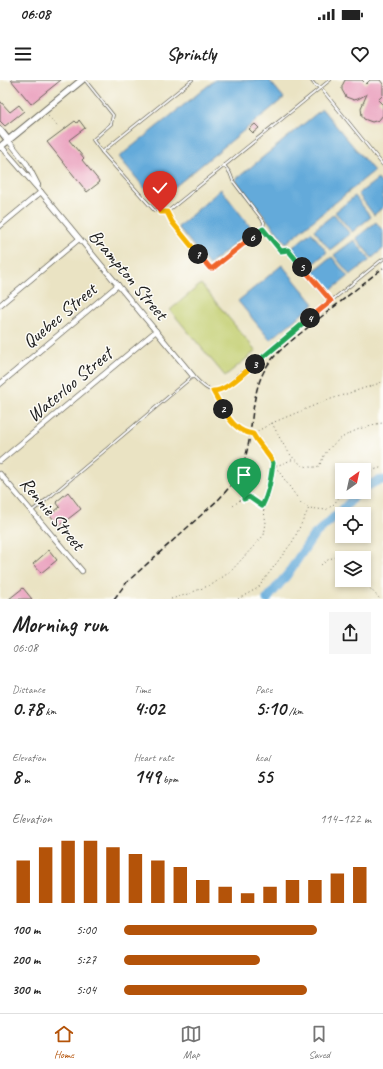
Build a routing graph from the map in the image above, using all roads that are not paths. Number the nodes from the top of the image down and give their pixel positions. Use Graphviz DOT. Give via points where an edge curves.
graph roads {
  1 [pos="83,80"];
  2 [pos="192,80"];
  3 [pos="311,80"];
  4 [pos="330,80"];
  5 [pos="321,88"];
  6 [pos="0,130"];
  7 [pos="8,140"];
  8 [pos="0,146"];
  9 [pos="102,152"];
  10 [pos="383,165"];
  11 [pos="224,166"];
  12 [pos="41,192"];
  13 [pos="167,212"];
  14 [pos="0,226"];
  15 [pos="263,229"];
  16 [pos="79,239"];
  17 [pos="383,259"];
  18 [pos="118,285"];
  19 [pos="331,301"];
  20 [pos="0,305"];
  21 [pos="156,331"];
  22 [pos="193,376"];
  23 [pos="0,384"];
  24 [pos="0,461"];
  25 [pos="0,474"];
  26 [pos="31,512"];
  27 [pos="82,571"];
  1 -- 7 [label="main road"];
  1 -- 9 [label="lane" via="113,115 111,124 93,140"];
  2 -- 9 [label="lane"];
  3 -- 5 [label="lane"];
  4 -- 5 [label="lane"];
  5 -- 10 [label="lane"];
  5 -- 11 [label="lane"];
  6 -- 7 [label="main road, Brampton Street"];
  7 -- 8 [label="main road"];
  7 -- 12 [label="street, Brampton Street" via="27,164"];
  8 -- 12 [label="street, Brampton Street"];
  9 -- 13 [label="lane" via="154,210"];
  11 -- 13 [label="lane"];
  11 -- 15 [label="lane" via="264,222"];
  12 -- 14 [label="street"];
  12 -- 16 [label="street, Brampton Street"];
  13 -- 15 [label="lane" via="172,222 210,268"];
  15 -- 19 [label="lane" via="281,251 288,250"];
  16 -- 18 [label="street, Brampton Street"];
  16 -- 20 [label="street"];
  17 -- 19 [label="lane"];
  18 -- 21 [label="street, Brampton Street"];
  18 -- 23 [label="street, Quebec Street"];
  19 -- 22 [label="lane" via="219,390 206,388"];
  21 -- 22 [label="street, Brampton Street"];
  21 -- 24 [label="street, Waterloo Street"];
  22 -- 26 [label="lane"];
  25 -- 26 [label="street, Rennie Street"];
  26 -- 27 [label="street, Rennie Street"];
}
